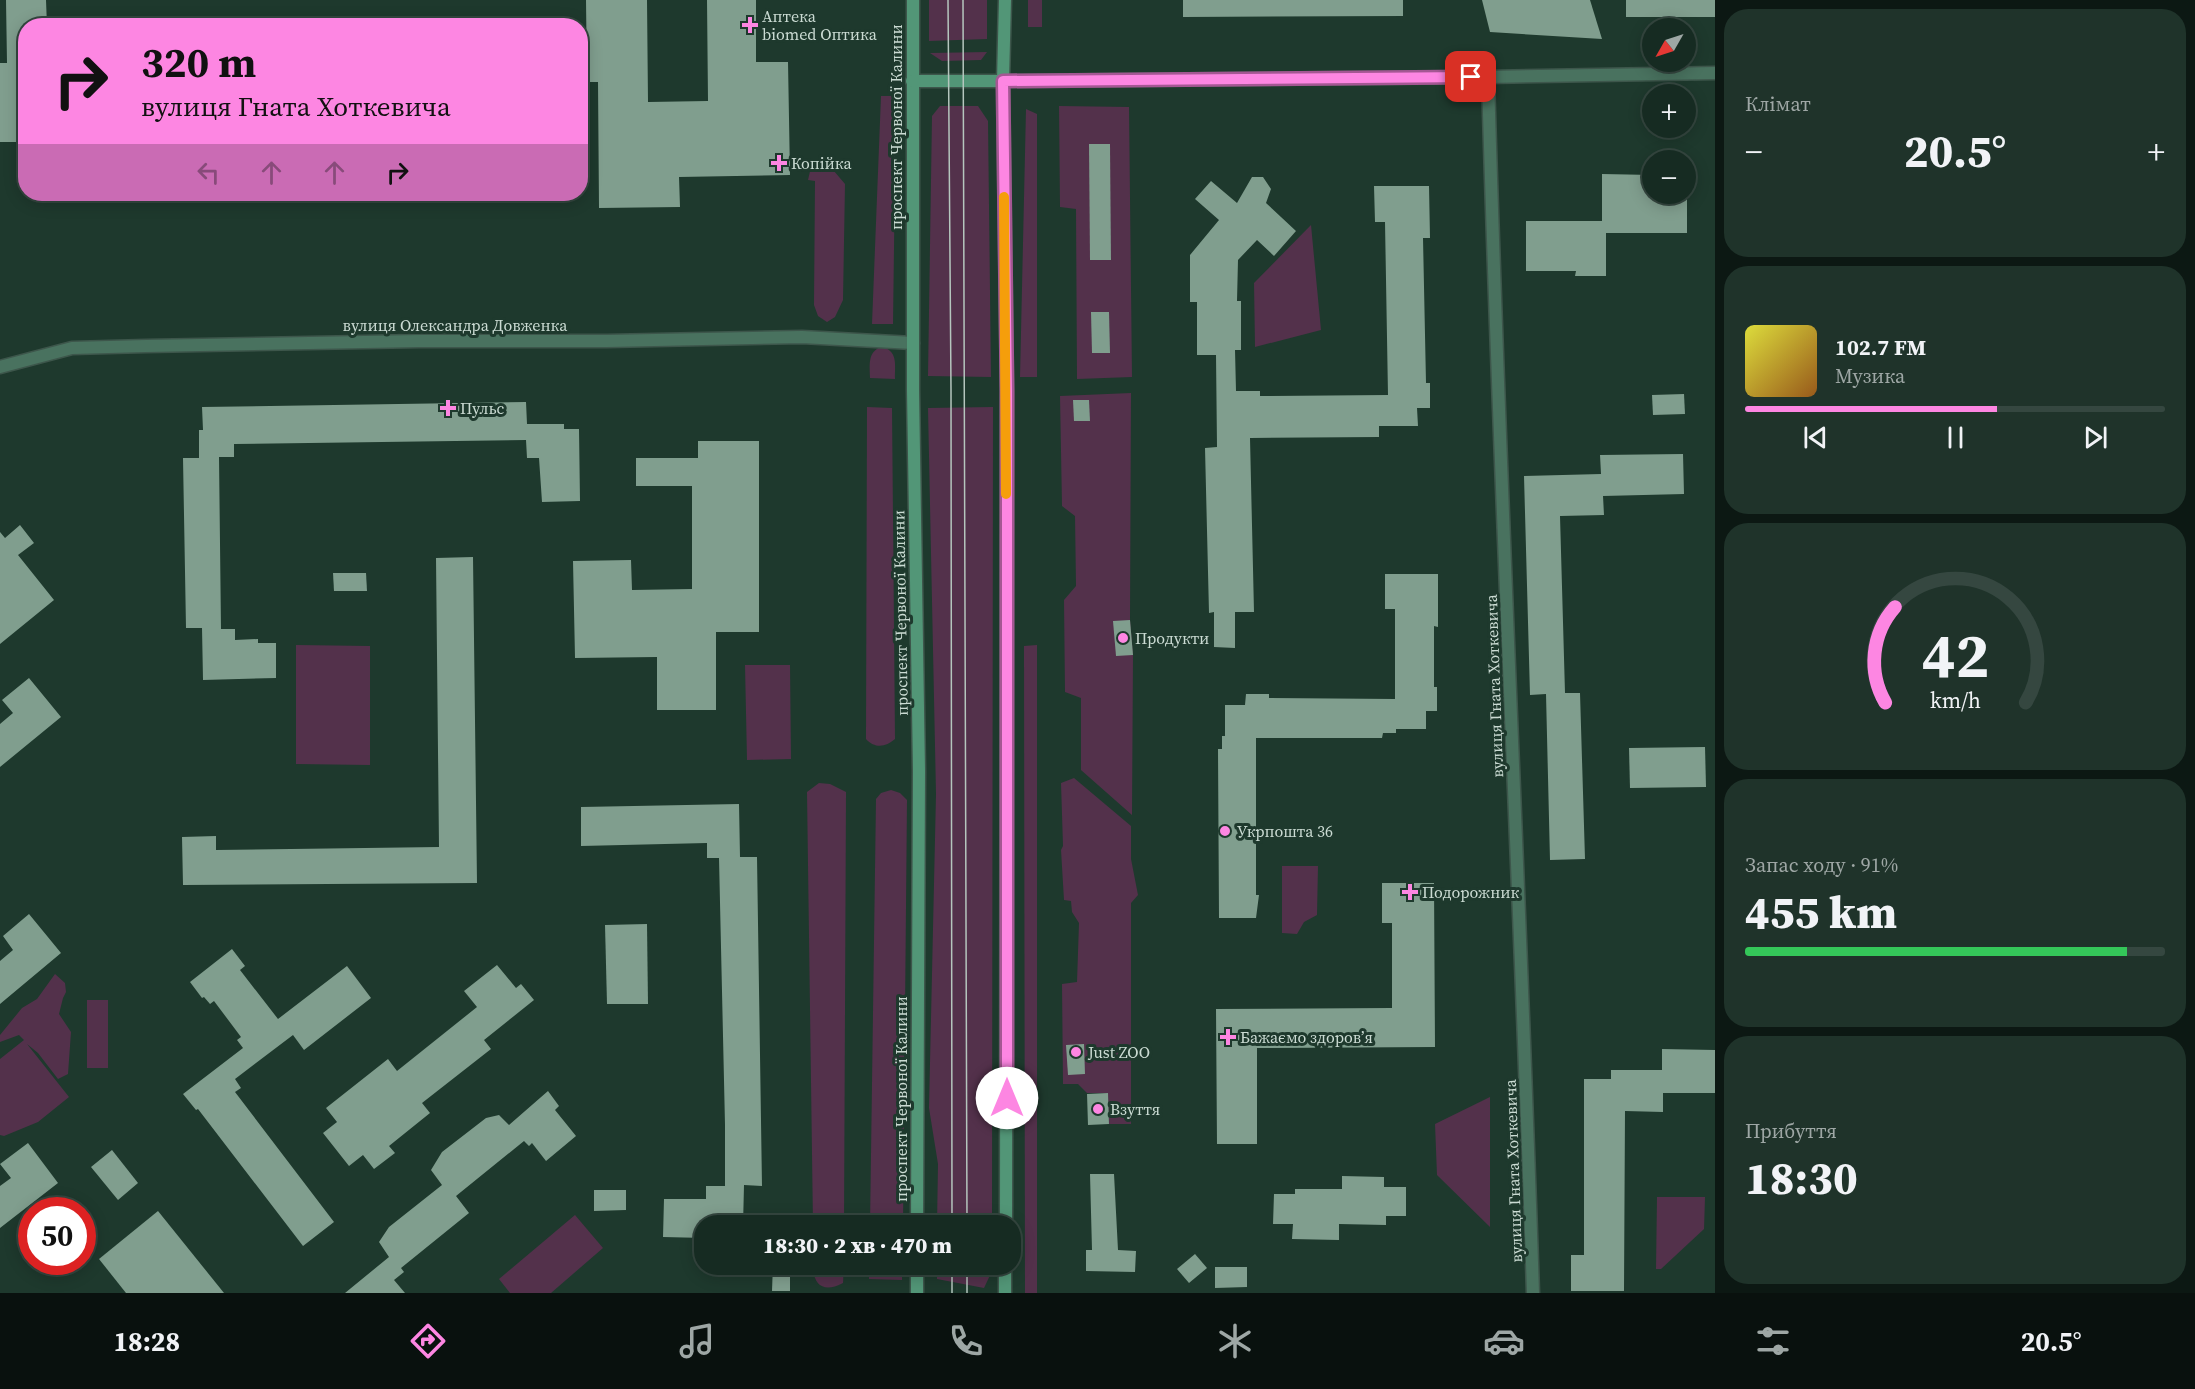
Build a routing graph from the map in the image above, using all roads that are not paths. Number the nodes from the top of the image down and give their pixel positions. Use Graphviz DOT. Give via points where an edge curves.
graph roads {
  1 [pos="913,0"];
  2 [pos="1005,0"];
  3 [pos="1715,73"];
  4 [pos="1488,77"];
  5 [pos="912,81"];
  6 [pos="1003,81"];
  7 [pos="913,343"];
  8 [pos="0,367"];
  9 [pos="917,1215"];
  10 [pos="1006,1215"];
  11 [pos="917,1275"];
  12 [pos="1005,1275"];
  13 [pos="918,1293"];
  14 [pos="1005,1293"];
  15 [pos="1533,1293"];
  1 -- 5 [label="main road, проспект Червоної Калини"];
  2 -- 6 [label="main road"];
  3 -- 4 [label="street"];
  4 -- 6 [label="street"];
  4 -- 15 [label="street, вулиця Гната Хоткевича"];
  5 -- 6 [label="main road"];
  5 -- 7 [label="main road, проспект Червоної Калини"];
  6 -- 10 [label="main road" via="1007,391"];
  7 -- 8 [label="street, вулиця Олександра Довженка" via="802,338 146,346 72,348"];
  7 -- 9 [label="main road, проспект Червоної Калини" via="919,771"];
  11 -- 13 [label="main road"];
  12 -- 14 [label="main road"];
}
